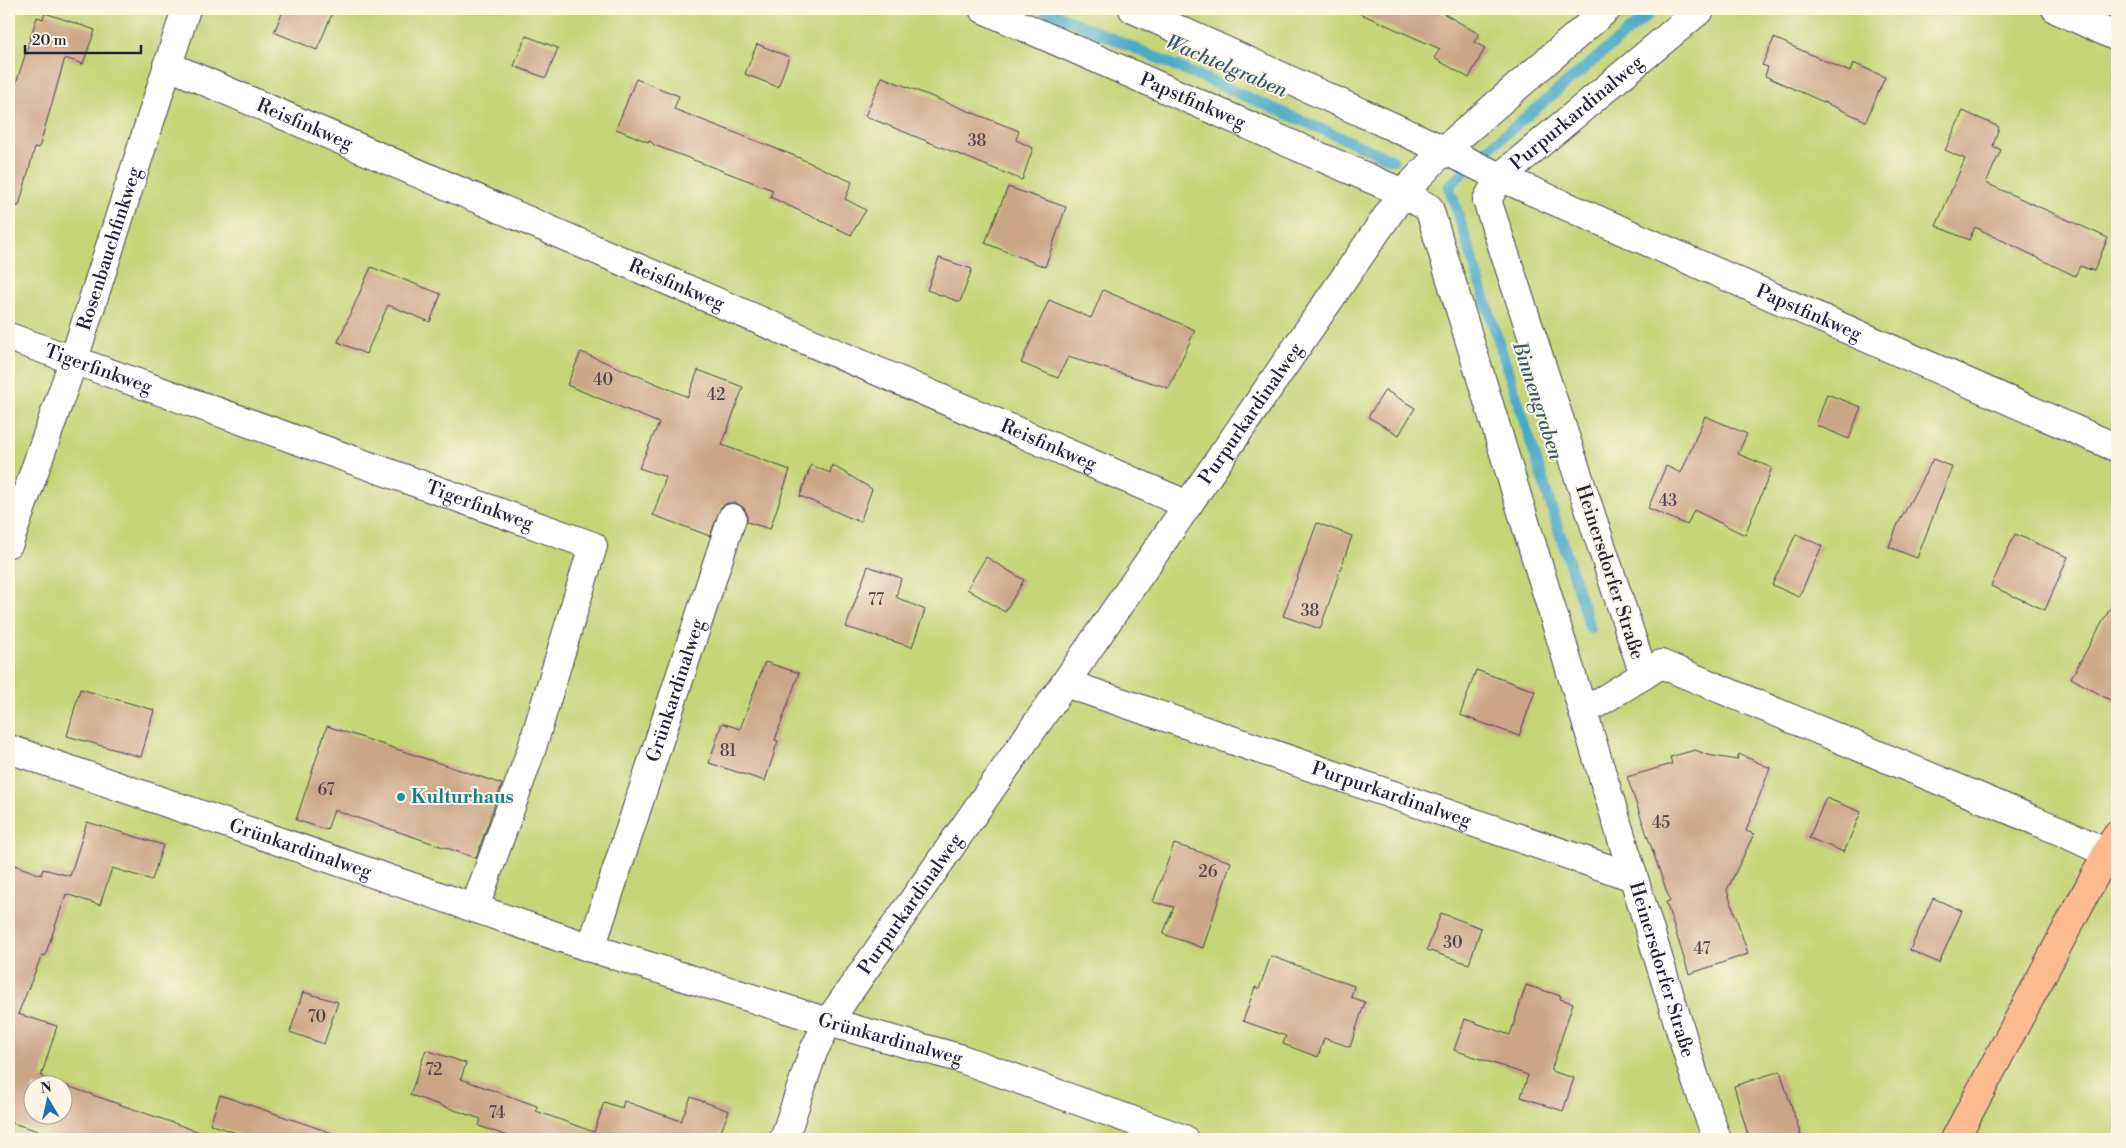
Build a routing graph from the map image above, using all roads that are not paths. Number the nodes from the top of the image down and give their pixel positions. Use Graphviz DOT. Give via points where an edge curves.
graph roads {
  1 [pos="186,9"];
  2 [pos="982,9"];
  3 [pos="1134,9"];
  4 [pos="1607,9"];
  5 [pos="1701,9"];
  6 [pos="2056,9"];
  7 [pos="2117,37"];
  8 [pos="167,65"];
  9 [pos="1451,153"];
  10 [pos="1492,173"];
  11 [pos="1403,193"];
  12 [pos="9,336"];
  13 [pos="74,359"];
  14 [pos="2117,448"];
  15 [pos="1188,505"];
  16 [pos="732,518"];
  17 [pos="9,543"];
  18 [pos="1644,675"];
  19 [pos="1065,683"];
  20 [pos="1583,712"];
  21 [pos="9,749"];
  22 [pos="2112,844"];
  23 [pos="1633,877"];
  24 [pos="475,907"];
  25 [pos="592,948"];
  26 [pos="828,1022"];
  27 [pos="784,1139"];
  28 [pos="1184,1139"];
  29 [pos="1717,1139"];
  30 [pos="1955,1139"];
  1 -- 8 [label="lane, Rosenbauchfinkweg"];
  2 -- 11 [label="lane, Papstfinkweg"];
  3 -- 9 [label="lane"];
  4 -- 9 [label="lane, Purpurkardinalweg"];
  5 -- 10 [label="lane, Purpurkardinalweg"];
  6 -- 7 [label="lane"];
  8 -- 13 [label="lane, Rosenbauchfinkweg"];
  8 -- 15 [label="lane, Reisfinkweg"];
  9 -- 10 [label="lane, Purpurkardinalweg"];
  9 -- 11 [label="lane, Purpurkardinalweg"];
  10 -- 14 [label="lane, Papstfinkweg"];
  10 -- 18 [label="lane, Heinersdorfer Straße" via="1487,200"];
  11 -- 15 [label="lane, Purpurkardinalweg"];
  11 -- 20 [label="lane, Heinersdorfer Straße" via="1429,208"];
  12 -- 13 [label="lane, Tigerfinkweg"];
  13 -- 17 [label="lane, Rosenbauchfinkweg"];
  13 -- 24 [label="lane, Tigerfinkweg" via="593,546 530,751"];
  15 -- 19 [label="lane, Purpurkardinalweg"];
  16 -- 25 [label="lane, Grünkardinalweg"];
  18 -- 20 [label="lane, Heinersdorfer Straße"];
  18 -- 22 [label="lane" via="1661,664 2051,827"];
  19 -- 23 [label="lane, Purpurkardinalweg"];
  19 -- 26 [label="lane, Purpurkardinalweg"];
  20 -- 23 [label="lane, Heinersdorfer Straße"];
  21 -- 24 [label="lane, Grünkardinalweg"];
  22 -- 30 [label="main road"];
  23 -- 29 [label="lane, Heinersdorfer Straße"];
  24 -- 25 [label="lane, Grünkardinalweg"];
  25 -- 26 [label="lane, Grünkardinalweg"];
  26 -- 27 [label="lane, Purpurkardinalweg" via="813,1052"];
  26 -- 28 [label="lane, Grünkardinalweg" via="959,1058"];
}
